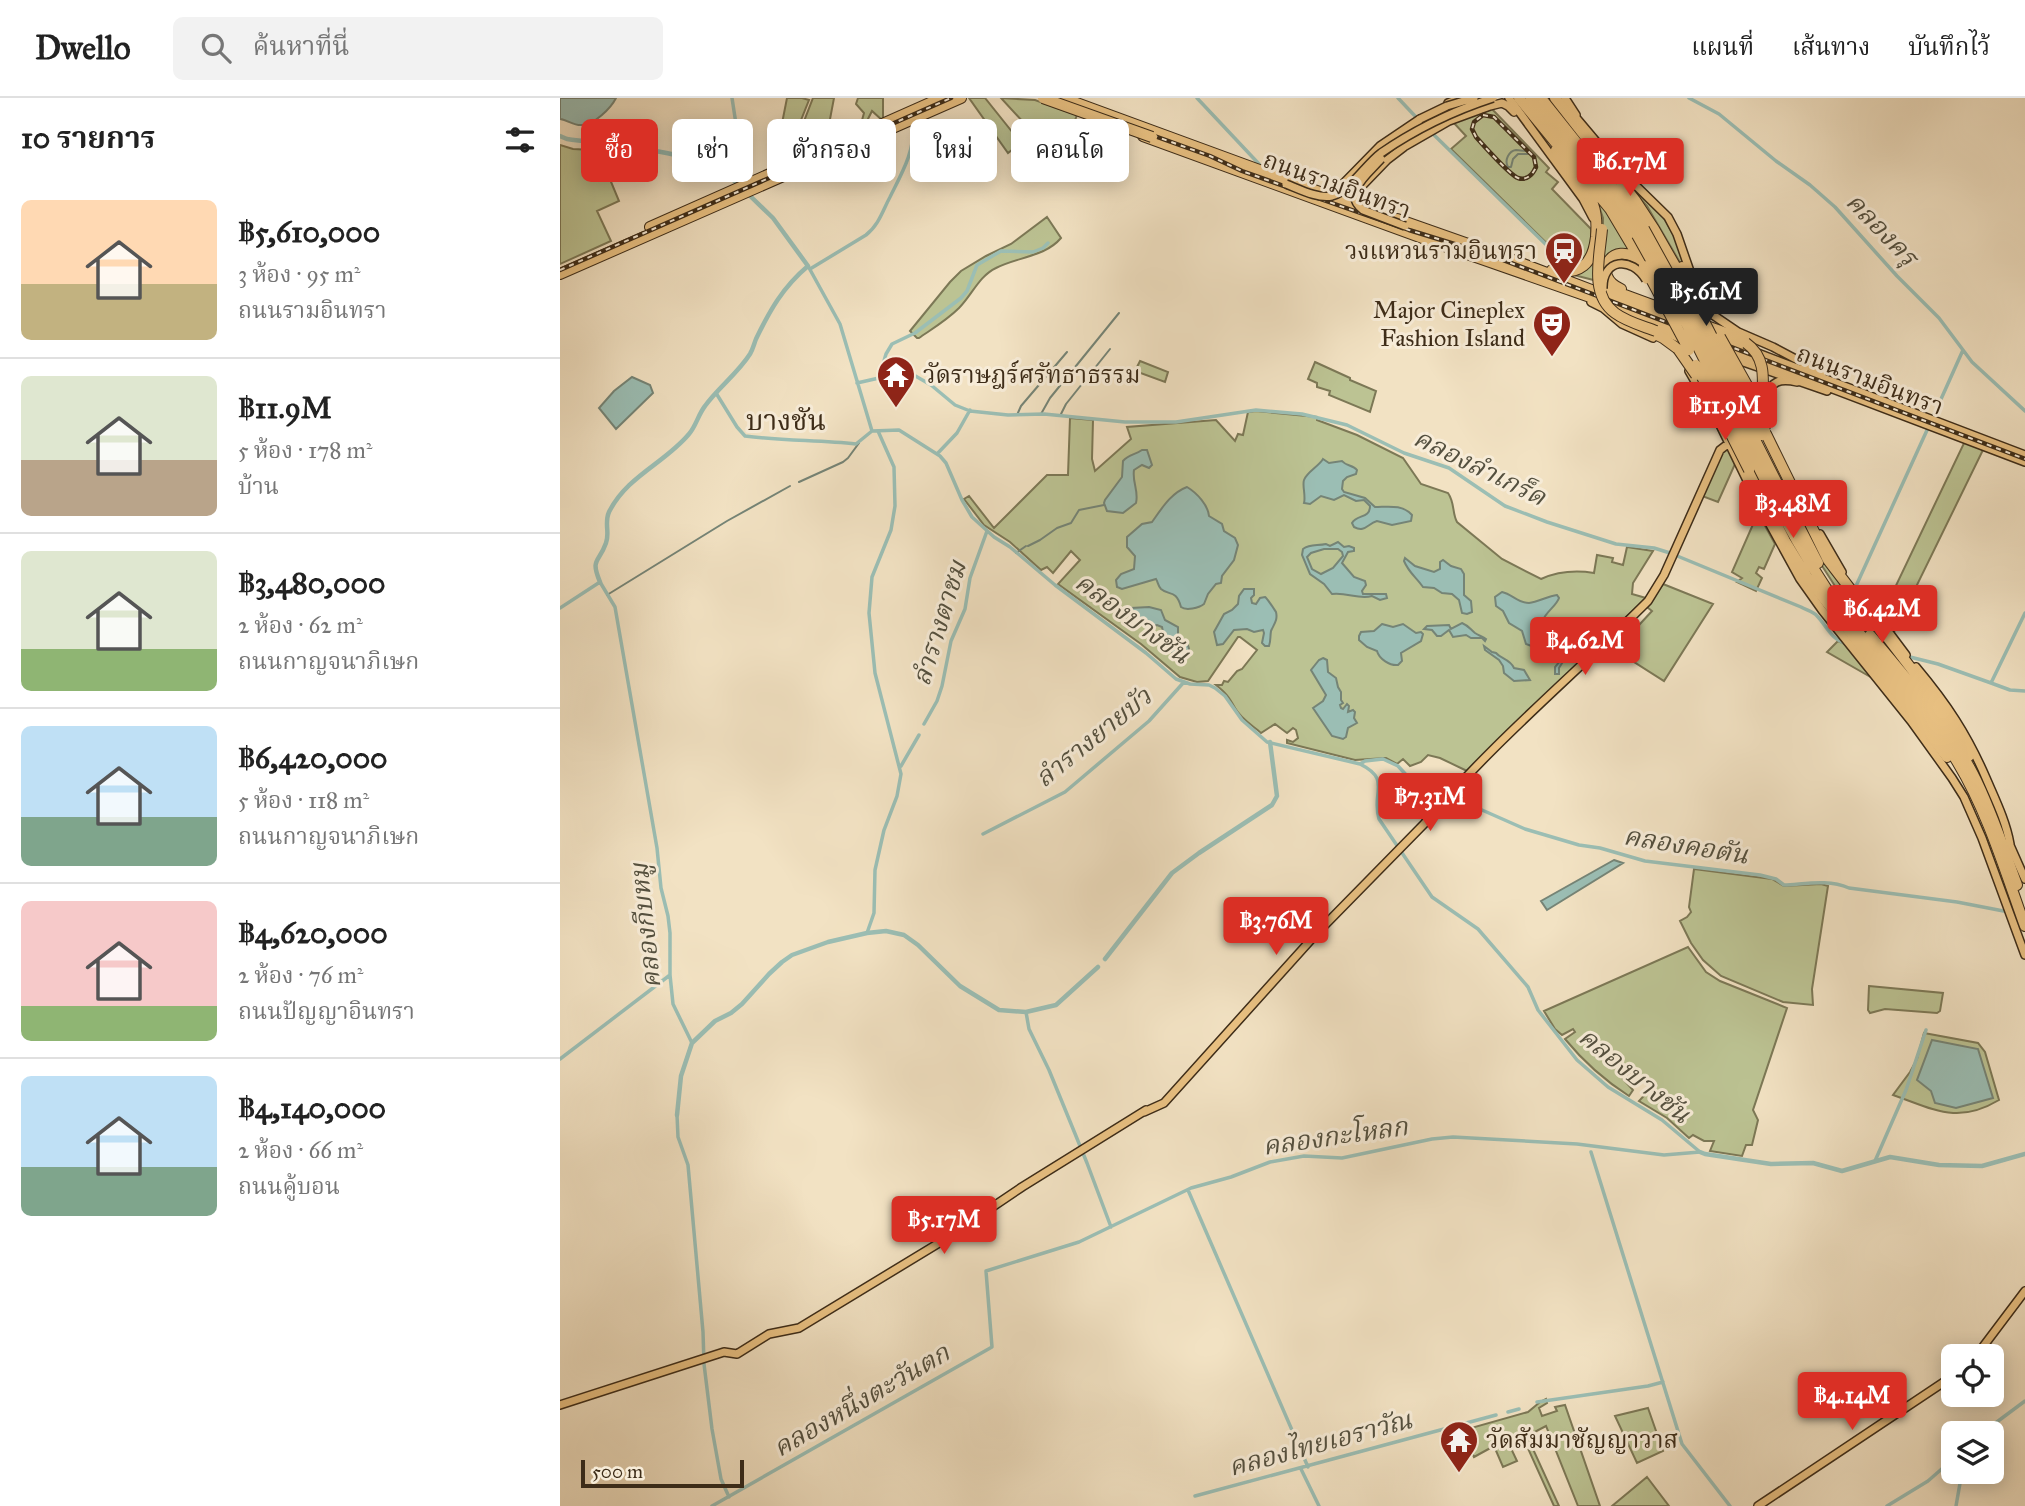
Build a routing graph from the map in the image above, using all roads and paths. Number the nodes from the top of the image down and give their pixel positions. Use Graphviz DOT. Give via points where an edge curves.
graph roads {
  1 [pos="941,98"];
  2 [pos="961,98"];
  3 [pos="1035,98"];
  4 [pos="1044,98"];
  5 [pos="1055,98"];
  6 [pos="1063,98"];
  7 [pos="1462,98"];
  8 [pos="1474,98"];
  9 [pos="1482,98"];
  10 [pos="1499,98"];
  11 [pos="1509,98"];
  12 [pos="1518,98"];
  13 [pos="1531,98"];
  14 [pos="1541,98"];
  15 [pos="1492,101"];
  16 [pos="1564,102"];
  17 [pos="1072,106"];
  18 [pos="909,116"];
  19 [pos="1108,119"];
  20 [pos="1110,119"];
  21 [pos="1438,119"];
  22 [pos="1129,127"];
  23 [pos="1532,129"];
  24 [pos="1153,135"];
  25 [pos="1395,141"];
  26 [pos="1380,146"];
  27 [pos="1188,148"];
  28 [pos="1402,148"];
  29 [pos="1210,159"];
  30 [pos="1346,181"];
  31 [pos="740,191"];
  32 [pos="1357,192"];
  33 [pos="1317,194"];
  34 [pos="1343,204"];
  35 [pos="1375,212"];
  36 [pos="1599,231"];
  37 [pos="1641,232"];
  38 [pos="1450,248"];
  39 [pos="1505,257"];
  40 [pos="1644,264"];
  41 [pos="560,266"];
  42 [pos="1683,271"];
  43 [pos="560,274"];
  44 [pos="1551,275"];
  45 [pos="1540,280"];
  46 [pos="1700,298"];
  47 [pos="1685,313"];
  48 [pos="1610,314"];
  49 [pos="1738,331"];
  50 [pos="1697,334"];
  51 [pos="1677,343"];
  52 [pos="1746,344"];
  53 [pos="1748,363"];
  54 [pos="1797,382"];
  55 [pos="1839,383"];
  56 [pos="1698,387"];
  57 [pos="1855,397"];
  58 [pos="1762,402"];
  59 [pos="1709,405"];
  60 [pos="1755,417"];
  61 [pos="1720,423"];
  62 [pos="1745,432"];
  63 [pos="1764,434"];
  64 [pos="1727,447"];
  65 [pos="2025,455"];
  66 [pos="1738,459"];
  67 [pos="2025,462"];
  68 [pos="1796,491"];
  69 [pos="1695,504"];
  70 [pos="1815,536"];
  71 [pos="1868,661"];
  72 [pos="1912,666"];
  73 [pos="1892,668"];
  74 [pos="1972,788"];
  75 [pos="1982,793"];
  76 [pos="2025,879"];
  77 [pos="2022,908"];
  78 [pos="2025,925"];
  79 [pos="2025,955"];
  80 [pos="2025,1291"];
  81 [pos="2025,1299"];
  82 [pos="1985,1344"];
  83 [pos="1990,1344"];
  84 [pos="1941,1386"];
  85 [pos="1933,1391"];
  86 [pos="560,1405"];
  87 [pos="1758,1506"];
  88 [pos="1766,1506"];
  1 -- 18 [label="highway"];
  2 -- 18 [label="highway"];
  3 -- 17 [label="highway, ถนนรามอินทรา"];
  4 -- 24 [label="highway, ถนนรามอินทรา, bridge"];
  5 -- 24 [label="highway, ถนนรามอินทรา, bridge"];
  6 -- 17 [label="highway, ถนนรามอินทรา"];
  7 -- 25 [label="main road"];
  7 -- 26 [label="main road" via="1420,116"];
  8 -- 26 [label="main road, bridge" via="1420,119"];
  9 -- 21 [label="main road, bridge"];
  10 -- 21 [label="main road, bridge"];
  11 -- 23 [label="main road"];
  12 -- 36 [label="highway" via="1595,201 1602,218"];
  12 -- 40 [label="highway" via="1610,209"];
  13 -- 37 [label="highway"];
  14 -- 37 [label="highway" via="1625,203"];
  15 -- 23 [label="main road" via="1505,104"];
  15 -- 28 [label="main road"];
  15 -- 29 [label="main road, bridge" via="1444,116 1389,148 1336,194 1322,196"];
  16 -- 42 [label="highway" via="1608,165 1647,209"];
  16 -- 42 [label="main road" via="1621,172 1668,217 1677,234"];
  17 -- 19 [label="highway, ถนนรามอินทรา"];
  17 -- 20 [label="highway, ถนนรามอินทรา" via="1094,106"];
  18 -- 31 [label="highway"];
  21 -- 25 [label="main road"];
  21 -- 28 [label="main road"];
  22 -- 27 [label="highway, ถนนรามอินทรา"];
  23 -- 36 [label="main road" via="1583,199"];
  24 -- 27 [label="highway, ถนนรามอินทรา"];
  25 -- 38 [label="main road, bridge" via="1358,184 1353,194 1357,206"];
  26 -- 30 [label="main road"];
  27 -- 29 [label="highway, ถนนรามอินทรา"];
  27 -- 33 [label="highway, ถนนรามอินทรา"];
  28 -- 32 [label="main road"];
  29 -- 33 [label="highway, ถนนรามอินทรา"];
  30 -- 32 [label="main road" via="1346,195"];
  30 -- 33 [label="main road" via="1334,191"];
  31 -- 41 [label="highway"];
  31 -- 43 [label="highway"];
  32 -- 35 [label="main road" via="1359,201"];
  33 -- 34 [label="highway, ถนนรามอินทรา"];
  34 -- 35 [label="highway, ถนนรามอินทรา"];
  34 -- 38 [label="highway, ถนนรามอินทรา"];
  35 -- 39 [label="highway, ถนนรามอินทรา"];
  36 -- 39 [label="highway" via="1591,258 1571,272"];
  36 -- 51 [label="highway, bridge" via="1598,282 1603,298 1616,314"];
  37 -- 73 [label="highway, bridge" via="1696,323 1782,504 1821,569"];
  38 -- 45 [label="highway, ถนนรามอินทรา"];
  39 -- 44 [label="highway, ถนนรามอินทรา"];
  40 -- 47 [label="highway" via="1630,254 1618,254 1608,262 1606,276 1616,287"];
  40 -- 61 [label="highway, bridge"];
  42 -- 46 [label="highway"];
  42 -- 61 [label="highway, bridge" via="1753,396 1754,408 1747,420"];
  42 -- 63 [label="highway, bridge"];
  44 -- 50 [label="highway, ถนนรามอินทรา"];
  44 -- 52 [label="highway" via="1592,283"];
  45 -- 48 [label="main road"];
  45 -- 50 [label="highway, ถนนรามอินทรา"];
  46 -- 49 [label="main road" via="1713,316"];
  47 -- 49 [label="main road"];
  47 -- 51 [label="main road, bridge" via="1655,293 1635,267 1623,263 1606,273 1604,293 1613,307 1664,330"];
  48 -- 51 [label="highway"];
  48 -- 56 [label="main road" via="1666,345"];
  49 -- 55 [label="main road"];
  50 -- 55 [label="main road, ถนนรามอินทรา"];
  50 -- 57 [label="main road, ถนนรามอินทรา"];
  51 -- 53 [label="main road"];
  51 -- 61 [label="highway, bridge"];
  52 -- 58 [label="highway, bridge" via="1757,362"];
  52 -- 63 [label="highway, bridge" via="1758,355 1763,370"];
  53 -- 54 [label="main road"];
  53 -- 56 [label="main road" via="1735,366 1711,393"];
  54 -- 57 [label="main road"];
  54 -- 58 [label="main road" via="1777,381"];
  55 -- 65 [label="main road, ถนนรามอินทรา"];
  56 -- 59 [label="main road"];
  57 -- 67 [label="main road, ถนนรามอินทรา"];
  58 -- 59 [label="main road" via="1771,376 1745,365 1710,398"];
  58 -- 60 [label="highway"];
  58 -- 62 [label="main road" via="1757,420"];
  58 -- 68 [label="highway" via="1766,424"];
  59 -- 61 [label="main road"];
  60 -- 61 [label="highway" via="1734,431 1728,432"];
  60 -- 62 [label="highway"];
  61 -- 64 [label="main road"];
  61 -- 69 [label="main road" via="1720,442"];
  61 -- 71 [label="highway, bridge" via="1799,565"];
  62 -- 64 [label="main road"];
  62 -- 66 [label="main road"];
  63 -- 68 [label="highway"];
  63 -- 70 [label="highway"];
  64 -- 66 [label="main road"];
  64 -- 69 [label="main road"];
  66 -- 71 [label="main road" via="1793,567 1835,626"];
  68 -- 70 [label="highway"];
  68 -- 72 [label="main road" via="1844,575"];
  69 -- 86 [label="main road" via="1648,601 1443,799 1162,1101 799,1328 769,1334 737,1354 724,1352"];
  70 -- 72 [label="highway" via="1835,571"];
  71 -- 74 [label="highway"];
  71 -- 79 [label="main road" via="1964,797"];
  72 -- 75 [label="highway" via="1961,740"];
  72 -- 76 [label="main road" via="1956,718 1976,754"];
  73 -- 74 [label="highway"];
  73 -- 75 [label="highway" via="1955,744"];
  74 -- 77 [label="highway"];
  75 -- 77 [label="highway"];
  77 -- 78 [label="highway"];
  80 -- 82 [label="main road"];
  81 -- 83 [label="main road"];
  84 -- 85 [label="main road"];
  85 -- 87 [label="main road"];
  85 -- 88 [label="main road"];
}
